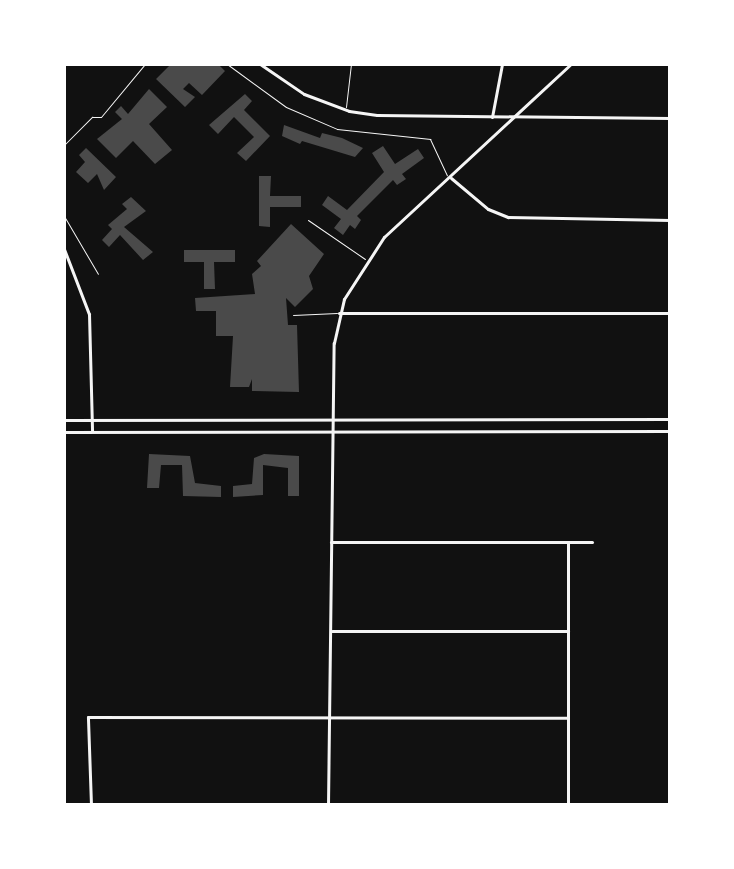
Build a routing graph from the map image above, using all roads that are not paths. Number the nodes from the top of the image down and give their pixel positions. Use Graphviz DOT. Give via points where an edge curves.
graph roads {
  1 [pos="145,64"];
  2 [pos="227,64"];
  3 [pos="260,64"];
  4 [pos="351,64"];
  5 [pos="502,64"];
  6 [pos="571,64"];
  7 [pos="346,110"];
  8 [pos="492,117"];
  9 [pos="515,117"];
  10 [pos="670,118"];
  11 [pos="64,145"];
  12 [pos="449,177"];
  13 [pos="64,216"];
  14 [pos="308,220"];
  15 [pos="670,220"];
  16 [pos="64,249"];
  17 [pos="365,259"];
  18 [pos="98,274"];
  19 [pos="339,313"];
  20 [pos="670,313"];
  21 [pos="293,315"];
  22 [pos="92,419"];
  23 [pos="629,419"];
  24 [pos="670,419"];
  25 [pos="64,420"];
  26 [pos="333,420"];
  27 [pos="92,431"];
  28 [pos="629,431"];
  29 [pos="670,431"];
  30 [pos="64,432"];
  31 [pos="333,432"];
  32 [pos="331,542"];
  33 [pos="568,542"];
  34 [pos="592,542"];
  35 [pos="331,631"];
  36 [pos="568,631"];
  37 [pos="330,718"];
  38 [pos="568,718"];
  39 [pos="330,804"];
  40 [pos="91,805"];
  41 [pos="113,805"];
  42 [pos="486,805"];
  43 [pos="568,805"];
  1 -- 11 [label="lane" via="101,117 92,117"];
  2 -- 12 [label="lane" via="273,99 326,125 430,139 438,148 439,166"];
  3 -- 7 [label="street" via="304,94"];
  4 -- 7 [label="lane"];
  5 -- 8 [label="street"];
  6 -- 9 [label="street"];
  7 -- 8 [label="street" via="384,116"];
  8 -- 9 [label="street"];
  9 -- 10 [label="street"];
  9 -- 12 [label="street"];
  12 -- 15 [label="street" via="488,209 508,217"];
  12 -- 17 [label="street"];
  13 -- 18 [label="lane"];
  14 -- 17 [label="lane"];
  16 -- 22 [label="street" via="89,314"];
  17 -- 19 [label="street"];
  19 -- 20 [label="street"];
  19 -- 21 [label="lane"];
  19 -- 26 [label="street"];
  22 -- 25 [label="street"];
  22 -- 26 [label="street"];
  22 -- 27 [label="street"];
  23 -- 24 [label="street"];
  23 -- 26 [label="street"];
  23 -- 28 [label="street"];
  26 -- 31 [label="street"];
  27 -- 30 [label="street"];
  27 -- 31 [label="street"];
  28 -- 29 [label="street"];
  28 -- 31 [label="street"];
  31 -- 32 [label="street"];
  32 -- 33 [label="street"];
  32 -- 35 [label="street"];
  33 -- 34 [label="street"];
  33 -- 36 [label="street"];
  35 -- 36 [label="street"];
  35 -- 37 [label="street"];
  36 -- 38 [label="street"];
  37 -- 38 [label="street"];
  37 -- 39 [label="street"];
  37 -- 40 [label="street" via="88,717"];
  38 -- 43 [label="street"];
  39 -- 41 [label="street"];
  39 -- 42 [label="street"];
}
